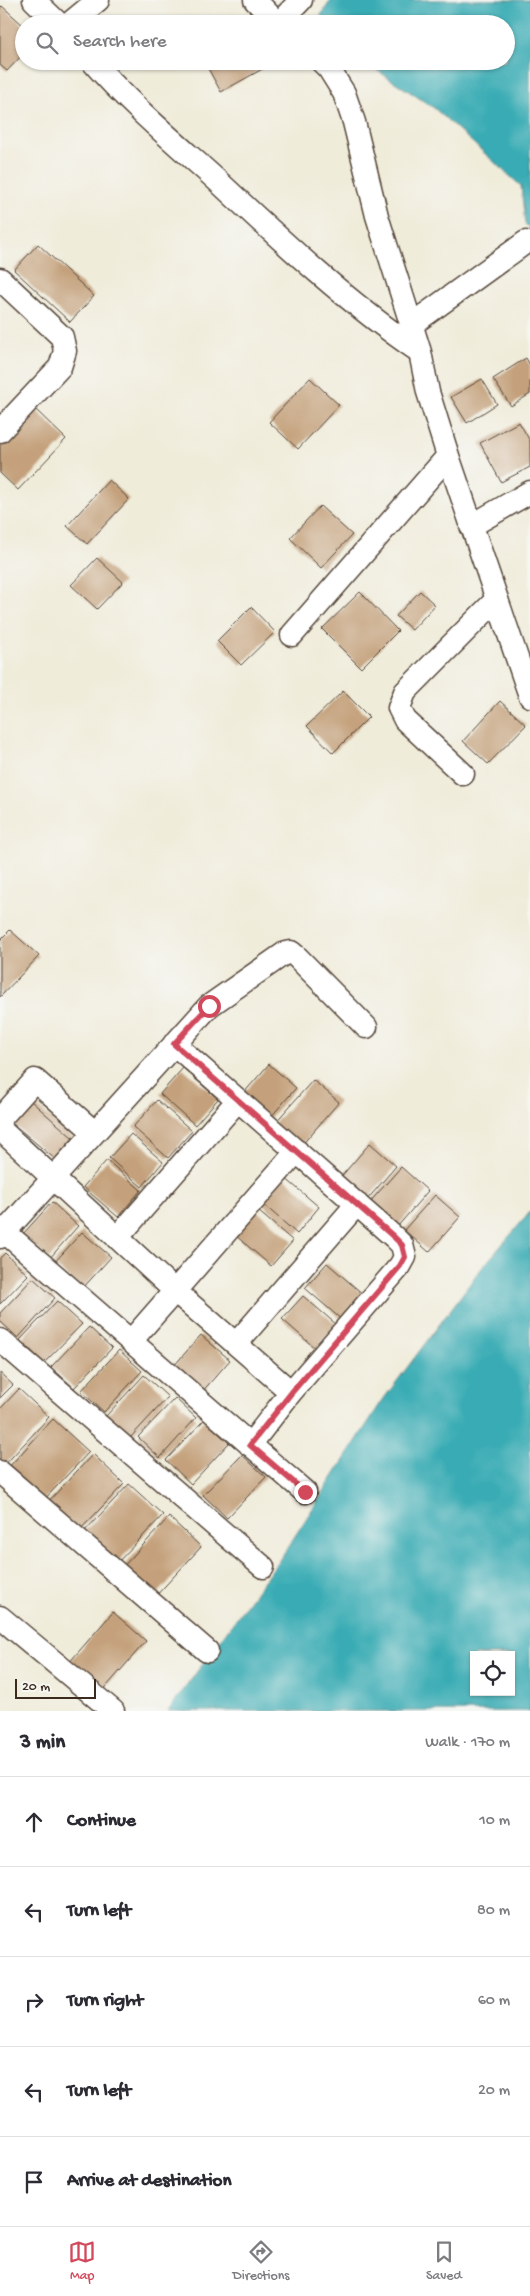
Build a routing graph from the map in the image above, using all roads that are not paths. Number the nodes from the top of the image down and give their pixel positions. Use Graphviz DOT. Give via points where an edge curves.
graph roads {
  1 [pos="34,0"];
  2 [pos="98,0"];
  3 [pos="255,0"];
  4 [pos="301,0"];
  5 [pos="50,15"];
  6 [pos="80,15"];
  7 [pos="269,15"];
  8 [pos="287,15"];
  9 [pos="101,70"];
  10 [pos="330,70"];
  11 [pos="526,242"];
  12 [pos="0,279"];
  13 [pos="411,324"];
  14 [pos="420,352"];
  15 [pos="0,431"];
  16 [pos="448,456"];
  17 [pos="530,492"];
  18 [pos="471,526"];
  19 [pos="497,599"];
  20 [pos="292,635"];
  21 [pos="530,696"];
  22 [pos="463,774"];
  23 [pos="366,1027"];
  24 [pos="174,1044"];
  25 [pos="238,1100"];
  26 [pos="0,1119"];
  27 [pos="0,1130"];
  28 [pos="94,1132"];
  29 [pos="297,1151"];
  30 [pos="52,1178"];
  31 [pos="357,1204"];
  32 [pos="1,1232"];
  33 [pos="117,1238"];
  34 [pos="175,1291"];
  35 [pos="0,1340"];
  36 [pos="131,1341"];
  37 [pos="236,1344"];
  38 [pos="292,1392"];
  39 [pos="250,1445"];
  40 [pos="0,1472"];
  41 [pos="305,1492"];
  42 [pos="263,1567"];
  43 [pos="0,1617"];
  44 [pos="207,1651"];
  45 [pos="113,1711"];
  1 -- 5 [label="street"];
  2 -- 6 [label="street"];
  3 -- 7 [label="street"];
  4 -- 8 [label="street"];
  9 -- 14 [label="street" via="151,123 322,277 380,325"];
  10 -- 13 [label="street" via="344,93 377,216"];
  11 -- 13 [label="street"];
  12 -- 15 [label="street" via="62,337 65,351 60,367"];
  13 -- 14 [label="street"];
  14 -- 16 [label="street" via="428,392"];
  16 -- 18 [label="street"];
  16 -- 20 [label="street"];
  17 -- 18 [label="street"];
  18 -- 19 [label="street"];
  19 -- 21 [label="street"];
  19 -- 22 [label="street" via="405,692 399,708 405,720"];
  23 -- 24 [label="street" via="291,952 209,1006"];
  24 -- 25 [label="street"];
  24 -- 28 [label="street"];
  25 -- 29 [label="street"];
  25 -- 33 [label="street"];
  26 -- 28 [label="street" via="35,1080"];
  27 -- 30 [label="street"];
  28 -- 30 [label="street"];
  29 -- 31 [label="street"];
  29 -- 34 [label="street"];
  30 -- 32 [label="street"];
  30 -- 33 [label="street"];
  31 -- 37 [label="street"];
  31 -- 38 [label="street" via="402,1245 405,1257"];
  32 -- 36 [label="street"];
  33 -- 34 [label="street"];
  34 -- 36 [label="street"];
  34 -- 37 [label="street"];
  35 -- 42 [label="street"];
  36 -- 39 [label="street"];
  37 -- 38 [label="street"];
  38 -- 39 [label="street"];
  39 -- 41 [label="street"];
  40 -- 44 [label="street"];
  43 -- 45 [label="street"];
}
